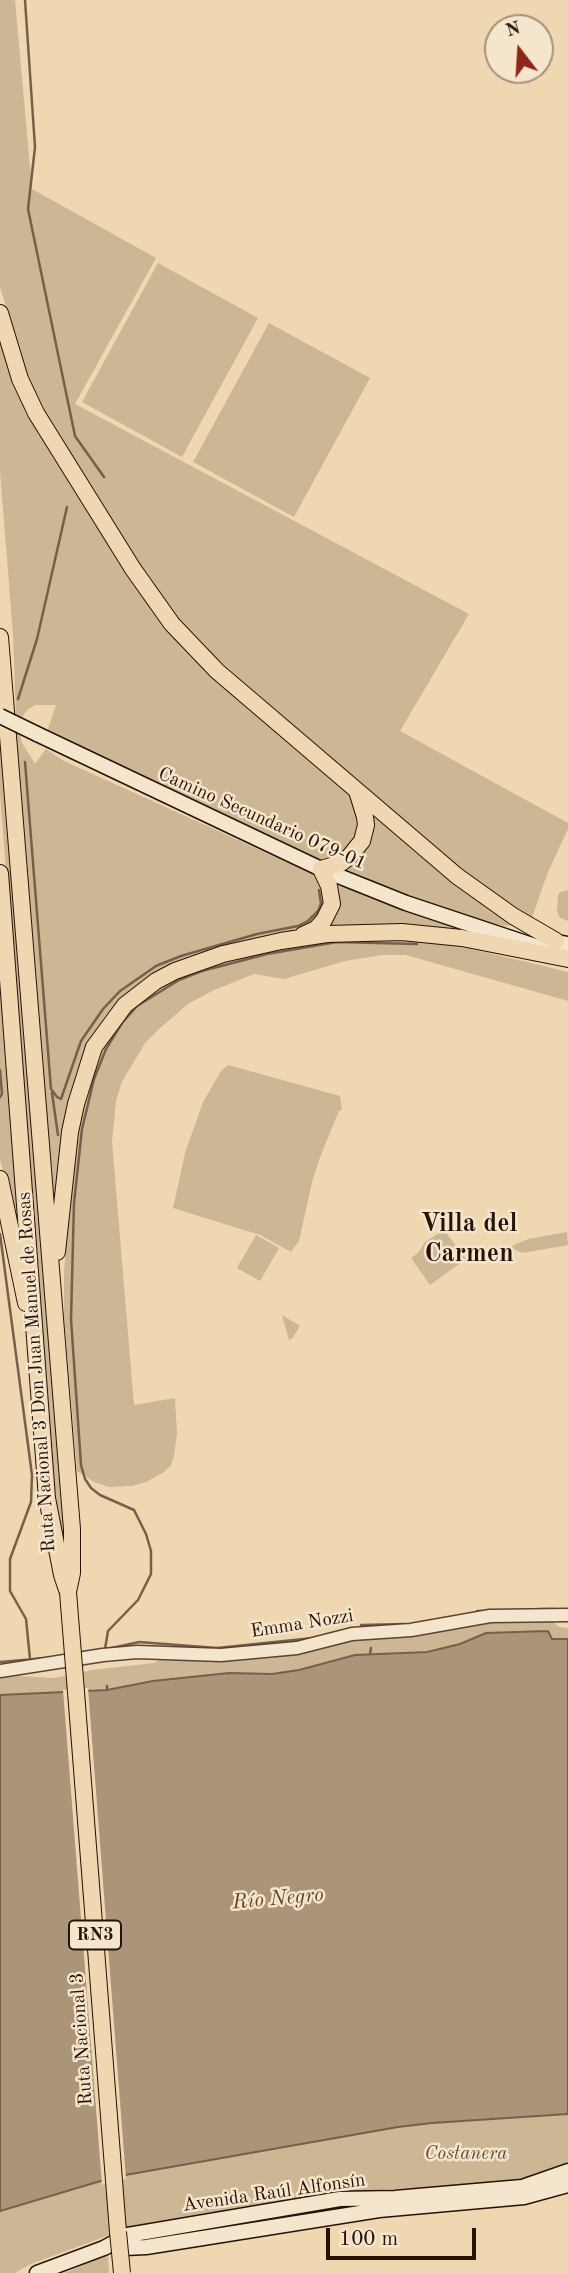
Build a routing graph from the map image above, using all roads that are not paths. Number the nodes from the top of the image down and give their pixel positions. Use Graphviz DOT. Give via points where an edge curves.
graph roads {
  1 [pos="0,313"];
  2 [pos="0,637"];
  3 [pos="0,716"];
  4 [pos="356,789"];
  5 [pos="321,869"];
  6 [pos="0,873"];
  7 [pos="515,938"];
  8 [pos="281,941"];
  9 [pos="562,943"];
  10 [pos="568,959"];
  11 [pos="0,1179"];
  12 [pos="53,1296"];
  13 [pos="37,1342"];
  14 [pos="68,1592"];
  15 [pos="568,1615"];
  16 [pos="0,1671"];
  17 [pos="568,2171"];
  18 [pos="568,2185"];
  19 [pos="111,2244"];
  20 [pos="37,2273"];
  21 [pos="122,2273"];
  1 -- 4 [label="highway" via="20,379 36,413 165,616 217,671"];
  2 -- 12 [label="highway, Ruta Nacional 3 Don Juan Manuel de Rosas / RN3"];
  3 -- 5 [label="main road, Camino Secundario 079-01, bridge"];
  4 -- 5 [label="highway" via="366,825 362,841 341,863"];
  4 -- 9 [label="highway" via="457,876 513,916"];
  5 -- 7 [label="main road, Camino Secundario 079-01" via="406,903"];
  5 -- 8 [label="highway" via="332,896 329,912 308,934"];
  6 -- 13 [label="highway, Ruta Nacional 3 Don Juan Manuel de Rosas / RN3"];
  7 -- 9 [label="main road"];
  7 -- 10 [label="main road"];
  8 -- 10 [label="highway" via="327,934 402,932"];
  8 -- 12 [label="highway" via="175,971 138,993 104,1032 90,1060 70,1132"];
  11 -- 13 [label="highway"];
  12 -- 14 [label="highway, Ruta Nacional 3 Don Juan Manuel de Rosas / RN3" via="72,1529"];
  13 -- 14 [label="highway, Ruta Nacional 3 Don Juan Manuel de Rosas / RN3" via="47,1497"];
  14 -- 21 [label="highway, Ruta Nacional 3 / RN3, bridge"];
  15 -- 16 [label="street, Emma Nozzi" via="490,1616 411,1630 352,1634 297,1648 221,1655 125,1653"];
  17 -- 19 [label="main road, Avenida Raúl Alfonsín" via="522,2187 340,2199 128,2235"];
  18 -- 19 [label="main road, Avenida Raúl Alfonsín" via="524,2197 379,2210 146,2248"];
  19 -- 20 [label="main road, Avenida Raúl Alfonsín"];
}
